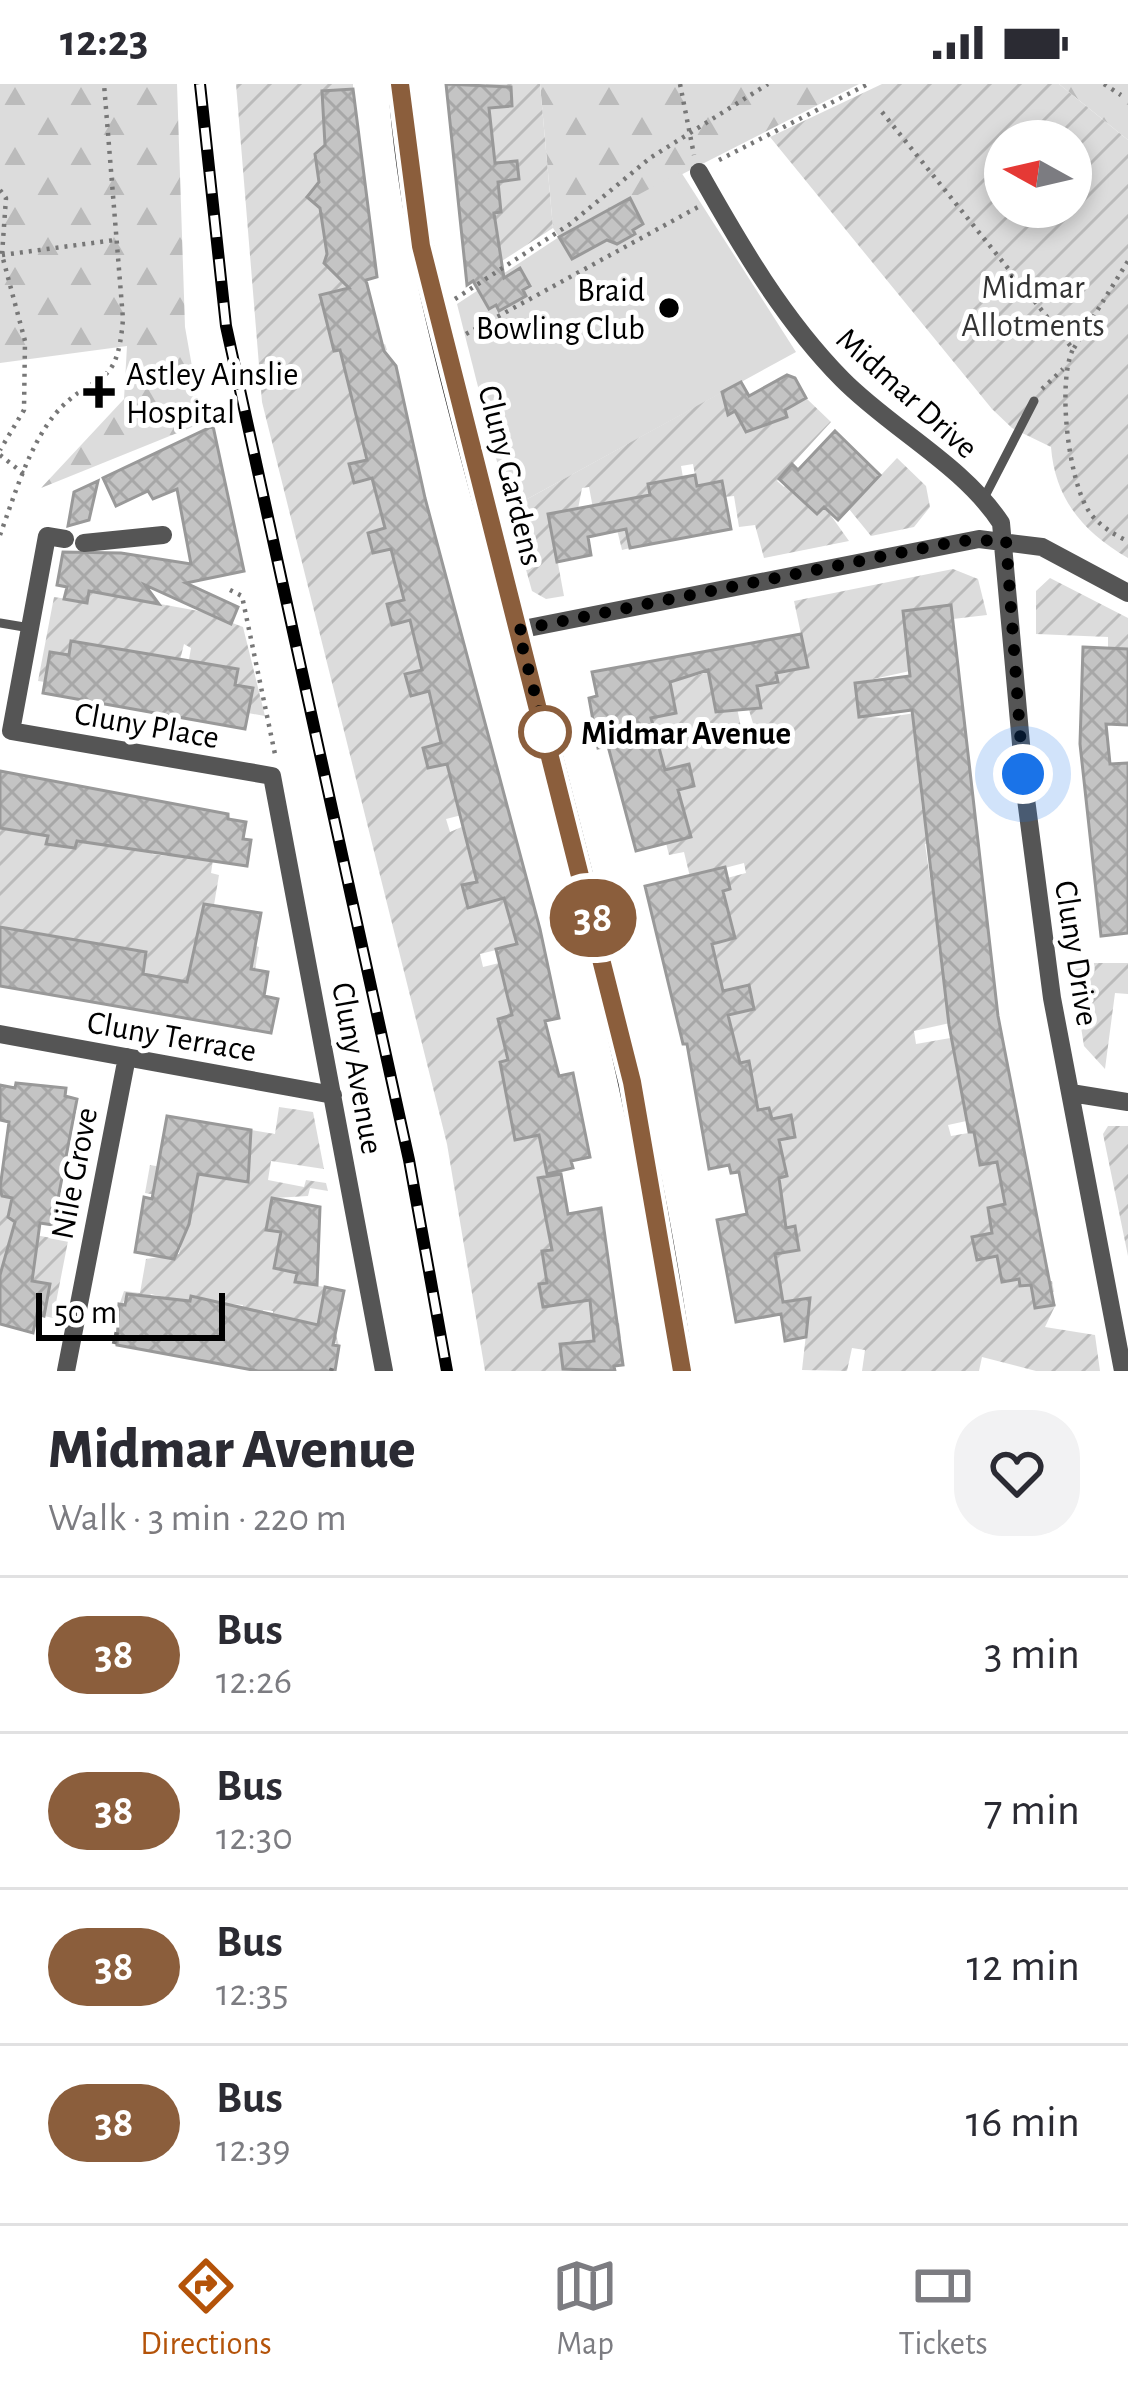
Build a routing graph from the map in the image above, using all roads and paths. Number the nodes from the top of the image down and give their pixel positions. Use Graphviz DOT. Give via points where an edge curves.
graph roads {
  1 [pos="104,84"];
  2 [pos="400,84"];
  3 [pos="680,84"];
  4 [pos="768,84"];
  5 [pos="868,84"];
  6 [pos="1103,84"];
  7 [pos="1121,95"];
  8 [pos="882,112"];
  9 [pos="690,131"];
  10 [pos="699,172"];
  11 [pos="0,190"];
  12 [pos="700,206"];
  13 [pos="118,240"];
  14 [pos="2,255"];
  15 [pos="1128,261"];
  16 [pos="435,312"];
  17 [pos="465,334"];
  18 [pos="1073,349"];
  19 [pos="1064,369"];
  20 [pos="1034,400"];
  21 [pos="0,452"];
  22 [pos="25,474"];
  23 [pos="983,500"];
  24 [pos="163,535"];
  25 [pos="0,536"];
  26 [pos="1006,540"];
  27 [pos="1128,541"];
  28 [pos="230,590"];
  29 [pos="1128,593"];
  30 [pos="0,623"];
  31 [pos="30,628"];
  32 [pos="518,630"];
  33 [pos="272,776"];
  34 [pos="0,1034"];
  35 [pos="127,1057"];
  36 [pos="1071,1093"];
  37 [pos="332,1095"];
  38 [pos="1128,1102"];
  39 [pos="118,1327"];
  40 [pos="114,1344"];
  41 [pos="66,1371"];
  42 [pos="384,1371"];
  43 [pos="682,1371"];
  44 [pos="1123,1371"];
  1 -- 13 [label="path"];
  2 -- 16 [label="street, Cluny Gardens"];
  3 -- 9 [label="path"];
  4 -- 9 [label="path"];
  5 -- 10 [label="path"];
  6 -- 7 [label="path"];
  8 -- 18 [label="path"];
  9 -- 10 [label="path"];
  9 -- 16 [label="path" via="570,224"];
  10 -- 23 [label="street, Midmar Drive" via="762,278 823,358"];
  11 -- 14 [label="path"];
  12 -- 17 [label="path"];
  13 -- 14 [label="path"];
  13 -- 22 [label="path" via="120,352 110,374 56,413"];
  14 -- 21 [label="path" via="25,341 24,410"];
  15 -- 18 [label="path"];
  16 -- 32 [label="street, Cluny Gardens"];
  18 -- 19 [label="path"];
  19 -- 20 [label="path"];
  19 -- 27 [label="path" via="1076,486 1091,514"];
  20 -- 23 [label="lane"];
  21 -- 22 [label="path"];
  22 -- 25 [label="path"];
  23 -- 26 [label="street, Midmar Drive"];
  24 -- 31 [label="street" via="47,536"];
  26 -- 29 [label="street" via="1042,547"];
  26 -- 32 [label="street" via="947,543"];
  26 -- 36 [label="street, Cluny Drive" via="1028,823"];
  28 -- 33 [label="path" via="242,596 274,736"];
  30 -- 31 [label="lane"];
  31 -- 33 [label="street, Cluny Place" via="11,731"];
  32 -- 43 [label="street, Cluny Gardens" via="639,1112"];
  33 -- 37 [label="street, Cluny Avenue"];
  34 -- 35 [label="street, Cluny Terrace"];
  35 -- 37 [label="street, Cluny Terrace"];
  35 -- 41 [label="street, Nile Grove"];
  36 -- 38 [label="street"];
  36 -- 44 [label="street, Cluny Drive"];
  37 -- 42 [label="street, Cluny Avenue"];
  39 -- 40 [label="path"];
}
